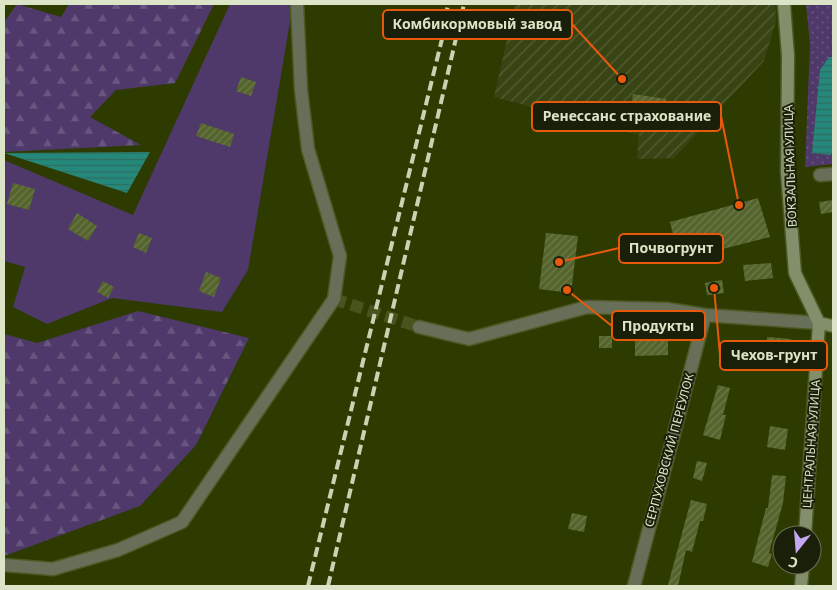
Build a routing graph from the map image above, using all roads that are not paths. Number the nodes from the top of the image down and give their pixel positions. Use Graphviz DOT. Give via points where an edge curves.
graph roads {
  1 [pos="297,4"];
  2 [pos="784,4"];
  3 [pos="705,315"];
  4 [pos="819,323"];
  5 [pos="833,326"];
  6 [pos="419,327"];
  7 [pos="806,525"];
  8 [pos="4,565"];
  9 [pos="634,586"];
  1 -- 8 [label="street" via="301,90 308,149 340,256 334,300 182,522 118,550 53,569"];
  2 -- 4 [label="street, ВОКЗАЛЬНАЯ УЛИЦА" via="788,56 788,172 795,273"];
  3 -- 4 [label="street"];
  3 -- 6 [label="street" via="667,309 587,307 469,339"];
  3 -- 9 [label="street, СЕРПУХОВСКИЙ ПЕРЕУЛОК"];
  4 -- 5 [label="street"];
  4 -- 7 [label="street, ЦЕНТРАЛЬНАЯ УЛИЦА"];
}
